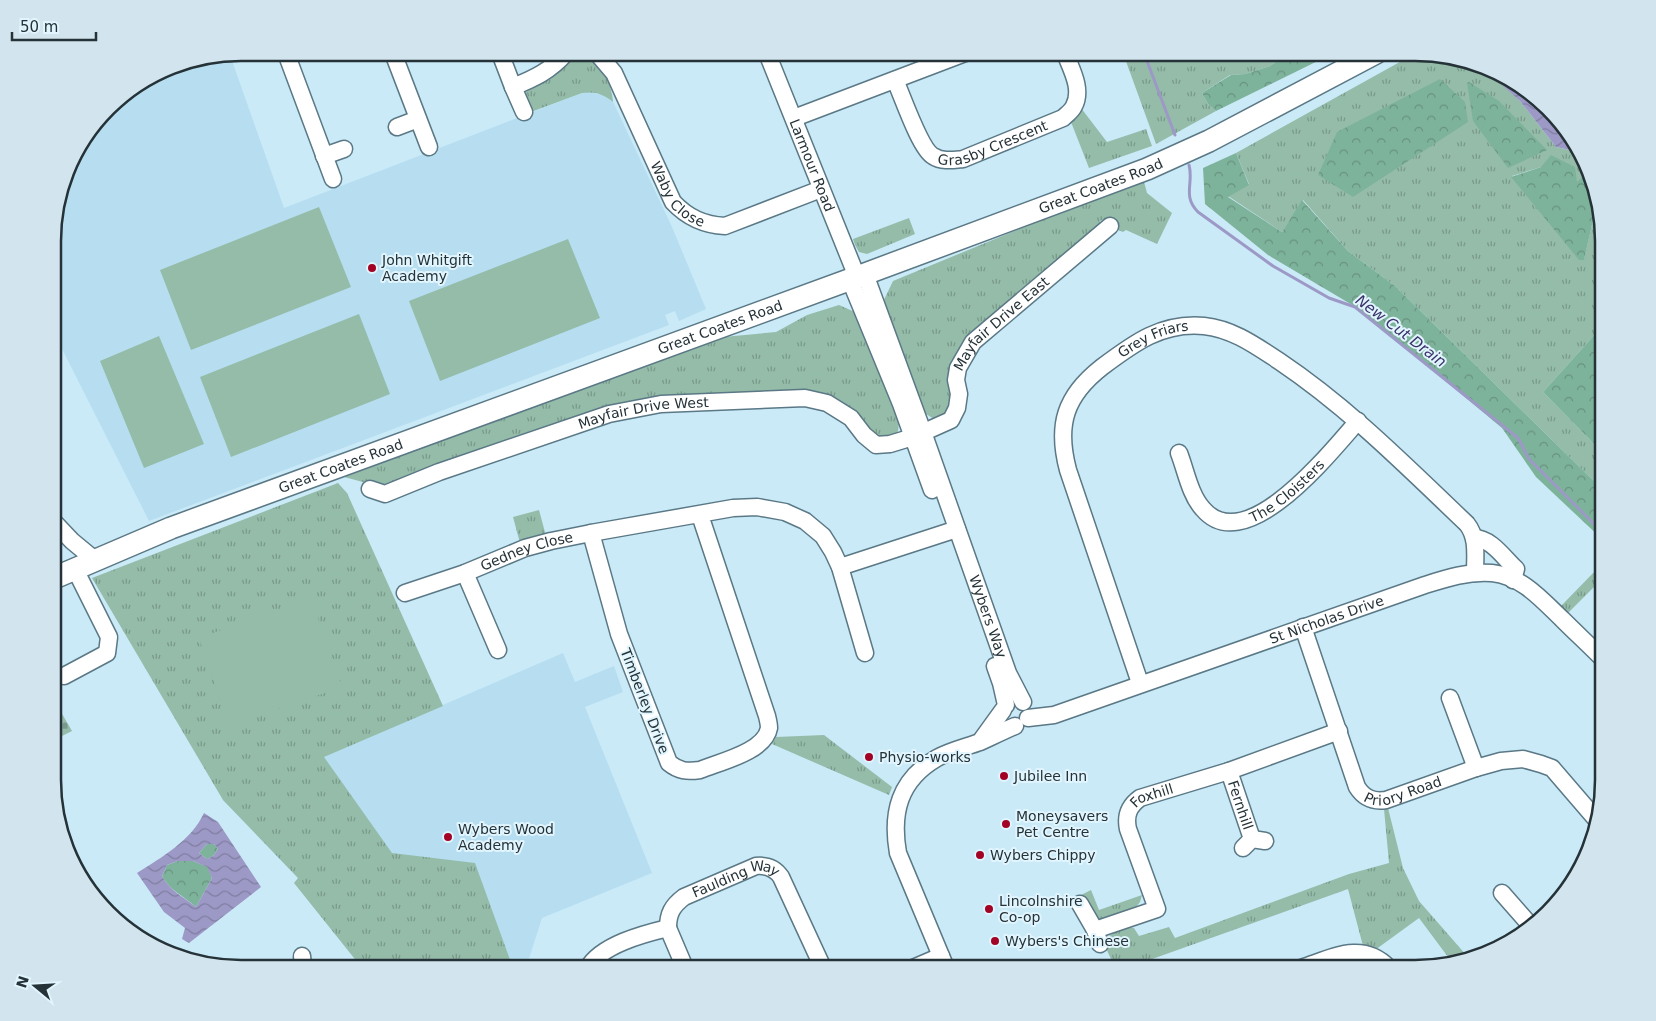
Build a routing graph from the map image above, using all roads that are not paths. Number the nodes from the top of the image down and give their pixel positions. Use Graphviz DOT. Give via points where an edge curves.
graph roads {
  1 [pos="289,61"];
  2 [pos="396,61"];
  3 [pos="503,61"];
  4 [pos="557,61"];
  5 [pos="604,61"];
  6 [pos="772,61"];
  7 [pos="942,61"];
  8 [pos="1068,61"];
  9 [pos="1359,61"];
  10 [pos="895,80"];
  11 [pos="513,87"];
  12 [pos="524,112"];
  13 [pos="794,118"];
  14 [pos="418,119"];
  15 [pos="397,127"];
  16 [pos="429,147"];
  17 [pos="344,149"];
  18 [pos="324,156"];
  19 [pos="333,179"];
  20 [pos="821,189"];
  21 [pos="1110,226"];
  22 [pos="857,277"];
  23 [pos="1358,421"];
  24 [pos="918,434"];
  25 [pos="1178,451"];
  26 [pos="370,489"];
  27 [pos="700,515"];
  28 [pos="61,529"];
  29 [pos="952,531"];
  30 [pos="590,534"];
  31 [pos="1474,538"];
  32 [pos="95,560"];
  33 [pos="840,567"];
  34 [pos="75,569"];
  35 [pos="465,573"];
  36 [pos="1475,573"];
  37 [pos="61,575"];
  38 [pos="1513,580"];
  39 [pos="405,593"];
  40 [pos="1303,627"];
  41 [pos="498,650"];
  42 [pos="1595,651"];
  43 [pos="864,653"];
  44 [pos="64,676"];
  45 [pos="1140,684"];
  46 [pos="1449,694"];
  47 [pos="1004,708"];
  48 [pos="1022,715"];
  49 [pos="1339,731"];
  50 [pos="981,741"];
  51 [pos="1476,768"];
  52 [pos="1229,771"];
  53 [pos="1591,814"];
  54 [pos="1253,843"];
  55 [pos="1502,893"];
  56 [pos="1080,904"];
  57 [pos="1527,921"];
  58 [pos="668,928"];
  59 [pos="595,960"];
  60 [pos="682,960"];
  61 [pos="819,960"];
  62 [pos="943,960"];
  63 [pos="1330,960"];
  64 [pos="1379,960"];
  1 -- 18 [label="street"];
  2 -- 14 [label="street"];
  3 -- 11 [label="street"];
  4 -- 11 [label="street" via="537,77"];
  5 -- 20 [label="street, Waby Close" via="614,73 673,202 682,212 710,225 725,226"];
  6 -- 13 [label="street, Larmour Road"];
  7 -- 10 [label="street"];
  8 -- 10 [label="street, Grasby Crescent" via="1077,85 1075,105 1063,118 963,159 946,160 931,156 922,144"];
  9 -- 22 [label="main road, Great Coates Road" via="1209,141 1147,169"];
  10 -- 13 [label="street"];
  11 -- 12 [label="street"];
  13 -- 20 [label="street, Larmour Road"];
  14 -- 15 [label="street"];
  14 -- 16 [label="street"];
  17 -- 18 [label="street"];
  18 -- 19 [label="street"];
  20 -- 22 [label="street, Larmour Road"];
  21 -- 24 [label="street, Mayfair Drive East" via="973,342 958,368 959,394 951,420"];
  22 -- 24 [label="street, Wybers Way"];
  22 -- 32 [label="main road, Great Coates Road" via="171,528"];
  23 -- 25 [label="street, The Cloisters" via="1276,504 1250,520 1239,522 1228,523 1204,511 1196,501"];
  23 -- 31 [label="street, Grey Friars" via="1467,524"];
  23 -- 45 [label="street, Grey Friars" via="1311,383 1248,341 1226,331 1203,326 1175,328 1145,336 1084,383 1066,414 1062,444"];
  24 -- 26 [label="street, Mayfair Drive West" via="890,444 876,445 851,418 827,403 805,398 661,404 609,414 439,472 385,494"];
  24 -- 29 [label="street, Wybers Way"];
  27 -- 30 [label="street"];
  27 -- 30 [label="street, Timberley Drive" via="769,728 757,747 689,772 678,770 669,763 619,634"];
  27 -- 33 [label="street" via="757,507 785,512 805,520 823,536"];
  28 -- 32 [label="street"];
  29 -- 33 [label="street"];
  29 -- 47 [label="street, Wybers Way" via="996,666"];
  29 -- 48 [label="street, Wybers Way"];
  30 -- 35 [label="street, Gedney Close" via="525,548"];
  31 -- 36 [label="street"];
  31 -- 38 [label="street, Grey Friars" via="1489,543 1516,569"];
  32 -- 34 [label="main road, Great Coates Road"];
  33 -- 43 [label="street"];
  34 -- 37 [label="main road, Great Coates Road"];
  34 -- 44 [label="street" via="109,637 107,653"];
  35 -- 39 [label="street, Gedney Close"];
  35 -- 41 [label="street, Gedney Close"];
  36 -- 38 [label="street, St Nicholas Drive" via="1494,573"];
  36 -- 40 [label="street, St Nicholas Drive" via="1449,577"];
  38 -- 42 [label="street, St Nicholas Drive" via="1542,599"];
  40 -- 45 [label="street, St Nicholas Drive"];
  40 -- 49 [label="street, Priory Road"];
  45 -- 48 [label="street, St Nicholas Drive" via="1054,715"];
  46 -- 51 [label="street"];
  47 -- 48 [label="street" via="1014,700"];
  47 -- 48 [label="street" via="1005,721"];
  47 -- 50 [label="street"];
  48 -- 50 [label="street, St Nicholas Drive"];
  49 -- 51 [label="street, Priory Road" via="1357,787 1372,800 1386,800"];
  49 -- 52 [label="street, Foxhill"];
  50 -- 62 [label="street, St Nicholas Drive" via="937,758 923,768 903,792 895,819 898,853"];
  51 -- 53 [label="street, Priory Road" via="1514,759 1552,768"];
  52 -- 54 [label="street, Fernhill"];
  52 -- 56 [label="street, Foxhill" via="1132,803 1126,820 1157,909 1098,937"];
  55 -- 57 [label="street"];
  58 -- 59 [label="street" via="646,933 607,950"];
  58 -- 60 [label="street"];
  58 -- 61 [label="street, Faulding Way" via="670,910 684,897 756,866 769,867 781,877"];
  63 -- 64 [label="street" via="1355,953"];
}
